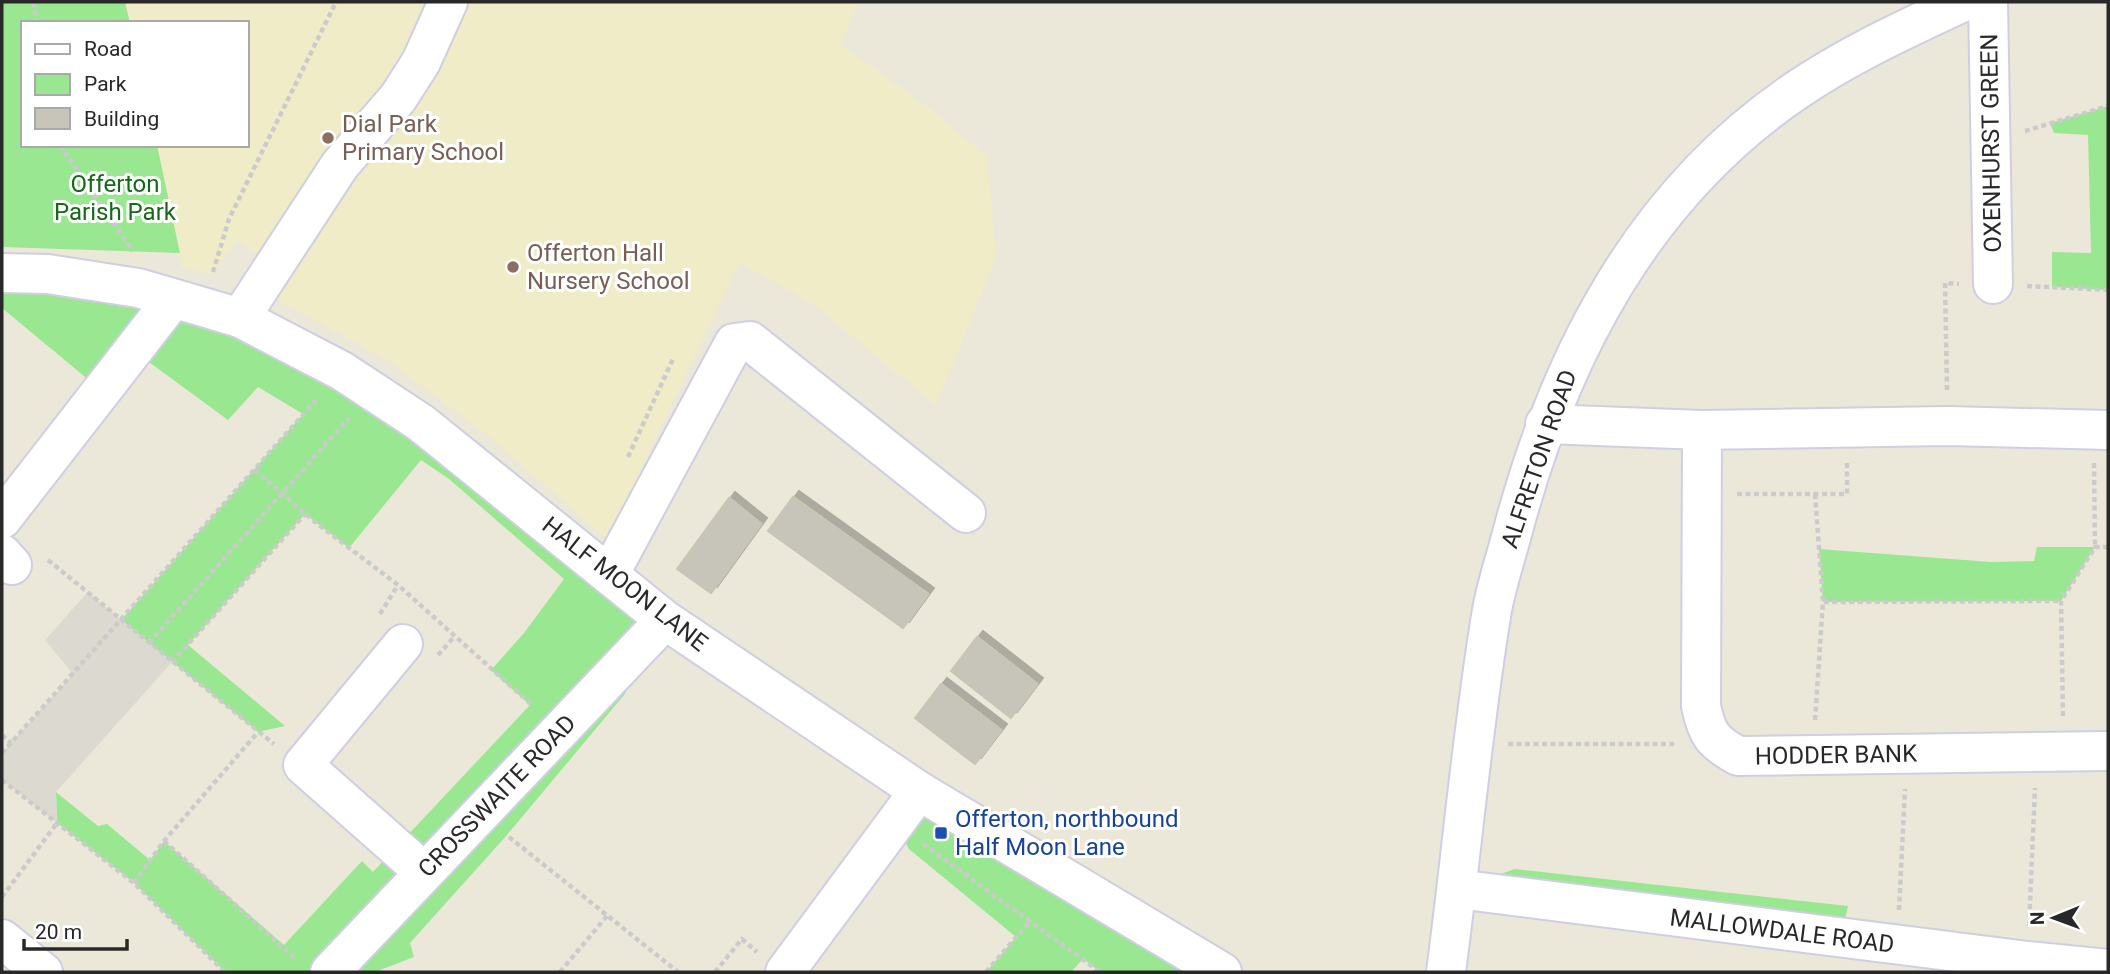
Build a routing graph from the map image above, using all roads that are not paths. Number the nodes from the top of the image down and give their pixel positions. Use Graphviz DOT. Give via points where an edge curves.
graph roads {
  1 [pos="448,2"];
  2 [pos="1963,2"];
  3 [pos="1988,2"];
  4 [pos="2,273"];
  5 [pos="1993,284"];
  6 [pos="180,301"];
  7 [pos="240,318"];
  8 [pos="1545,424"];
  9 [pos="1702,430"];
  10 [pos="2101,430"];
  11 [pos="966,513"];
  12 [pos="2,519"];
  13 [pos="609,575"];
  14 [pos="665,620"];
  15 [pos="403,644"];
  16 [pos="2108,751"];
  17 [pos="919,791"];
  18 [pos="424,872"];
  19 [pos="1457,889"];
  20 [pos="2,939"];
  21 [pos="773,964"];
  22 [pos="336,968"];
  23 [pos="2108,969"];
  24 [pos="43,972"];
  25 [pos="1222,972"];
  26 [pos="1446,972"];
  1 -- 7 [label="street" via="421,62 398,98 340,165"];
  2 -- 8 [label="street, ALFRETON ROAD" via="1868,46 1794,92 1684,190 1644,237 1578,347"];
  3 -- 5 [label="street, OXENHURST GREEN"];
  4 -- 6 [label="street, HALF MOON LANE" via="48,274 138,288"];
  6 -- 7 [label="street, HALF MOON LANE"];
  6 -- 12 [label="street"];
  7 -- 13 [label="street, HALF MOON LANE" via="342,371 421,423"];
  8 -- 9 [label="street"];
  8 -- 19 [label="street, ALFRETON ROAD" via="1492,608"];
  9 -- 10 [label="street" via="1947,426"];
  9 -- 16 [label="street, HODDER BANK" via="1701,706 1706,728 1717,744 1738,756"];
  11 -- 13 [label="street" via="750,341 734,343"];
  13 -- 14 [label="street, HALF MOON LANE"];
  14 -- 17 [label="street, HALF MOON LANE"];
  14 -- 18 [label="street, CROSSWAITE ROAD"];
  15 -- 18 [label="street" via="303,765"];
  17 -- 21 [label="street" via="896,825"];
  17 -- 25 [label="street, HALF MOON LANE"];
  18 -- 22 [label="street, CROSSWAITE ROAD"];
  19 -- 23 [label="street, MALLOWDALE ROAD"];
  19 -- 26 [label="street, ALFRETON ROAD"];
  20 -- 24 [label="street"];
}
